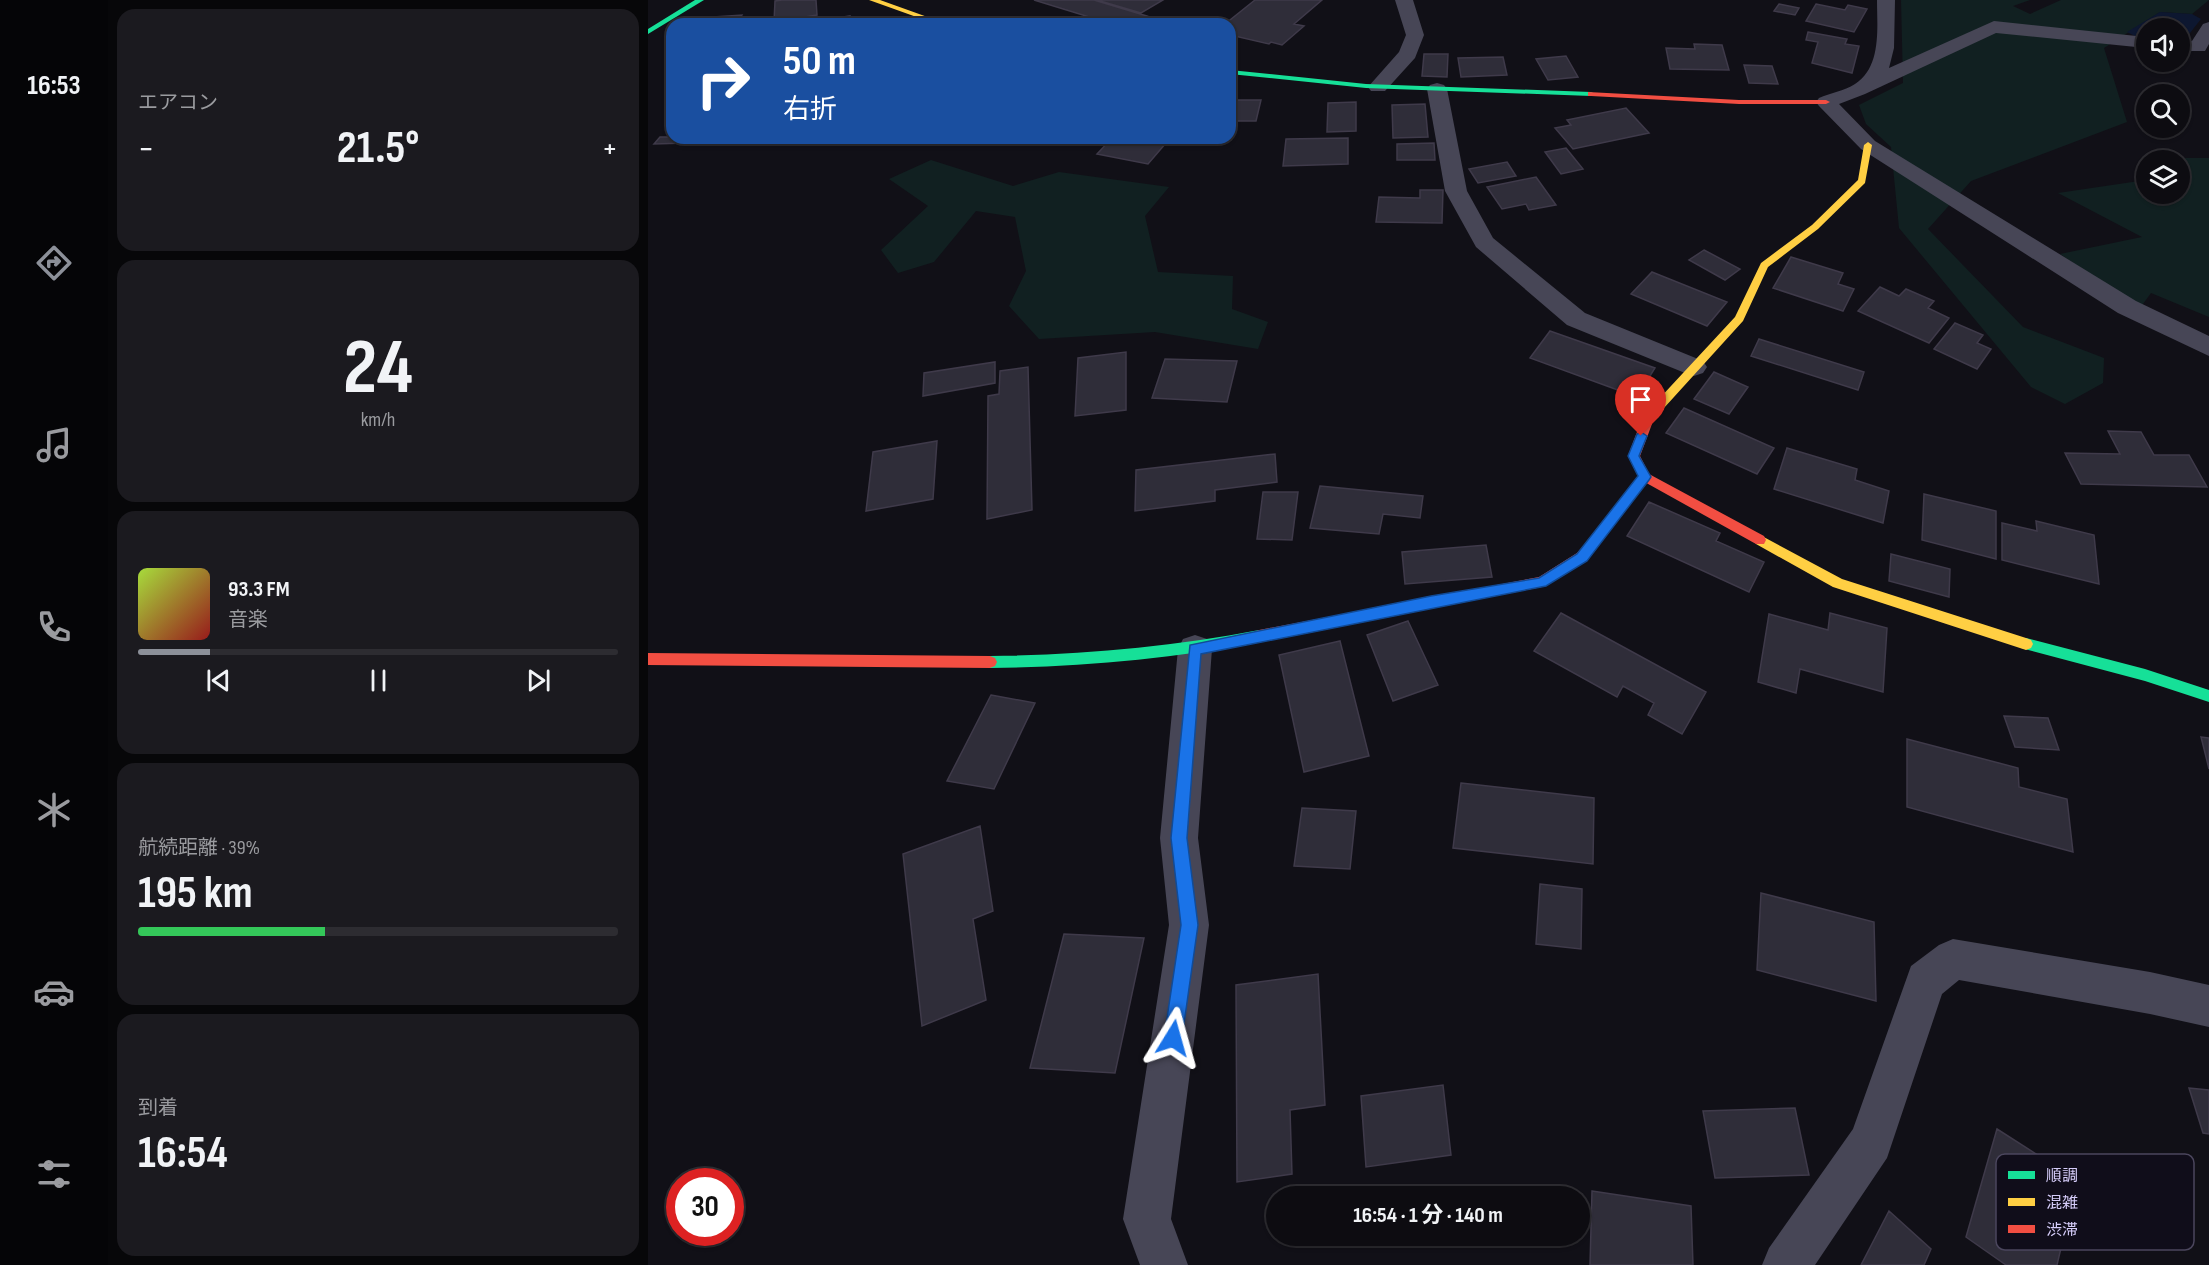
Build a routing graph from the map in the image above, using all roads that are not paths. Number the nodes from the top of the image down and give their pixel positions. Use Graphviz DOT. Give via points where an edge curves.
graph roads {
  1 [pos="700,0"];
  2 [pos="873,0"];
  3 [pos="1404,0"];
  4 [pos="1887,0"];
  5 [pos="671,18"];
  6 [pos="926,18"];
  7 [pos="666,21"];
  8 [pos="2209,27"];
  9 [pos="648,32"];
  10 [pos="2136,41"];
  11 [pos="2190,46"];
  12 [pos="1236,73"];
  13 [pos="1378,87"];
  14 [pos="1863,87"];
  15 [pos="1437,89"];
  16 [pos="1826,102"];
  17 [pos="1868,145"];
  18 [pos="2209,347"];
  19 [pos="1694,367"];
  20 [pos="1645,477"];
  21 [pos="1195,649"];
  22 [pos="648,659"];
  23 [pos="2209,696"];
  24 [pos="2209,1006"];
  25 [pos="1164,1265"];
  26 [pos="1786,1265"];
  1 -- 5 [label="main road"];
  2 -- 6 [label="main road"];
  3 -- 13 [label="street" via="1415,34 1408,54"];
  4 -- 14 [label="street" via="1880,71"];
  7 -- 9 [label="main road"];
  8 -- 11 [label="street" via="2198,46"];
  10 -- 14 [label="street" via="1994,27"];
  12 -- 13 [label="main road"];
  13 -- 15 [label="main road"];
  14 -- 16 [label="street"];
  15 -- 16 [label="main road" via="1781,104"];
  15 -- 19 [label="street" via="1456,191 1484,242 1576,319"];
  16 -- 17 [label="street"];
  17 -- 18 [label="street" via="2127,307"];
  17 -- 19 [label="main road" via="1862,181 1815,227 1764,265 1739,319"];
  19 -- 20 [label="main road" via="1649,417 1634,456"];
  20 -- 21 [label="main road" via="1582,557 1542,582"];
  20 -- 23 [label="main road" via="1838,583 2043,650 2145,675"];
  21 -- 22 [label="main road" via="1024,662"];
  21 -- 25 [label="street" via="1179,838 1190,925 1147,1219"];
  24 -- 26 [label="street" via="1953,959 1926,981 1871,1142"];
}
